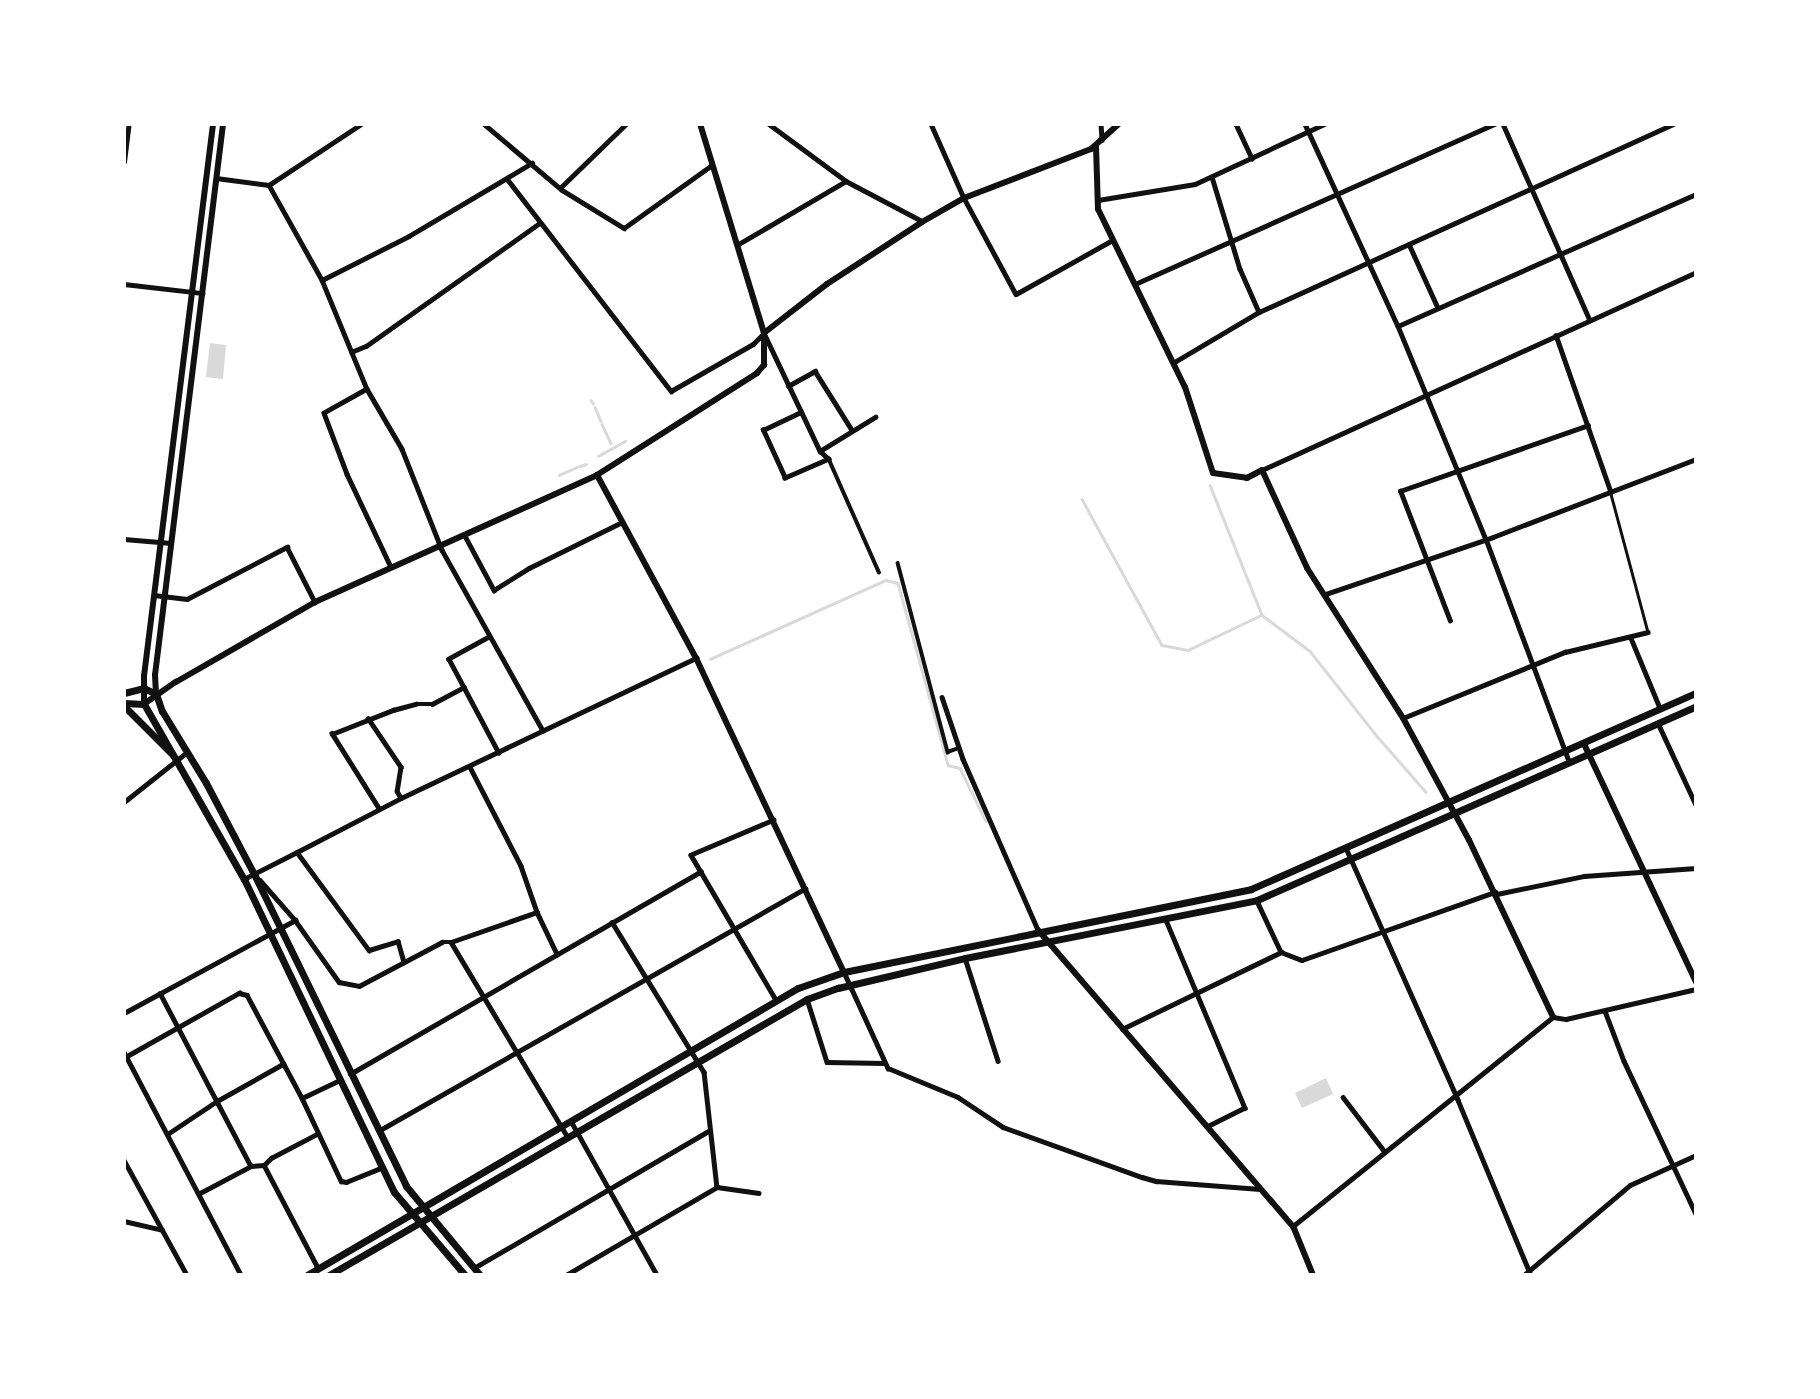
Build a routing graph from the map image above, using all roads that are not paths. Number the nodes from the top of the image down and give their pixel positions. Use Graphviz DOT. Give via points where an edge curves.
graph roads {
  1 [pos="129,124"];
  2 [pos="212,124"];
  3 [pos="223,124"];
  4 [pos="361,124"];
  5 [pos="484,124"];
  6 [pos="626,124"];
  7 [pos="700,124"];
  8 [pos="769,124"];
  9 [pos="931,124"];
  10 [pos="1101,124"];
  11 [pos="1119,124"];
  12 [pos="1236,124"];
  13 [pos="1305,124"];
  14 [pos="1324,124"];
  15 [pos="1495,124"];
  16 [pos="1503,124"];
  17 [pos="1673,124"];
  18 [pos="1308,131"];
  19 [pos="1099,144"];
  20 [pos="1252,158"];
  21 [pos="124,162"];
  22 [pos="532,163"];
  23 [pos="712,165"];
  24 [pos="206,177"];
  25 [pos="1212,177"];
  26 [pos="216,178"];
  27 [pos="508,180"];
  28 [pos="846,181"];
  29 [pos="269,185"];
  30 [pos="561,188"];
  31 [pos="1533,188"];
  32 [pos="1696,194"];
  33 [pos="1339,195"];
  34 [pos="964,198"];
  35 [pos="1098,200"];
  36 [pos="922,222"];
  37 [pos="541,223"];
  38 [pos="1111,241"];
  39 [pos="1233,242"];
  40 [pos="1409,244"];
  41 [pos="737,245"];
  42 [pos="1562,254"];
  43 [pos="1369,262"];
  44 [pos="1696,272"];
  45 [pos="322,280"];
  46 [pos="124,284"];
  47 [pos="1135,284"];
  48 [pos="192,292"];
  49 [pos="202,293"];
  50 [pos="1438,308"];
  51 [pos="1259,312"];
  52 [pos="1590,320"];
  53 [pos="1398,326"];
  54 [pos="764,333"];
  55 [pos="1556,335"];
  56 [pos="351,352"];
  57 [pos="1173,363"];
  58 [pos="788,386"];
  59 [pos="368,389"];
  60 [pos="1426,395"];
  61 [pos="801,412"];
  62 [pos="875,417"];
  63 [pos="1588,425"];
  64 [pos="852,430"];
  65 [pos="174,433"];
  66 [pos="184,434"];
  67 [pos="820,451"];
  68 [pos="828,459"];
  69 [pos="1696,459"];
  70 [pos="1262,470"];
  71 [pos="1458,471"];
  72 [pos="597,475"];
  73 [pos="1611,492"];
  74 [pos="622,522"];
  75 [pos="464,534"];
  76 [pos="124,539"];
  77 [pos="1486,539"];
  78 [pos="160,542"];
  79 [pos="171,543"];
  80 [pos="440,546"];
  81 [pos="1426,561"];
  82 [pos="898,563"];
  83 [pos="391,567"];
  84 [pos="879,572"];
  85 [pos="1325,594"];
  86 [pos="154,595"];
  87 [pos="164,596"];
  88 [pos="315,602"];
  89 [pos="1450,621"];
  90 [pos="1648,632"];
  91 [pos="489,637"];
  92 [pos="1631,638"];
  93 [pos="696,658"];
  94 [pos="1533,664"];
  95 [pos="464,687"];
  96 [pos="144,688"];
  97 [pos="1696,693"];
  98 [pos="124,694"];
  99 [pos="156,694"];
  100 [pos="942,697"];
  101 [pos="934,701"];
  102 [pos="124,704"];
  103 [pos="145,704"];
  104 [pos="1696,706"];
  105 [pos="1660,708"];
  106 [pos="950,716"];
  107 [pos="368,718"];
  108 [pos="1403,718"];
  109 [pos="940,720"];
  110 [pos="1658,723"];
  111 [pos="543,731"];
  112 [pos="1584,744"];
  113 [pos="959,748"];
  114 [pos="187,752"];
  115 [pos="1564,752"];
  116 [pos="1588,752"];
  117 [pos="499,753"];
  118 [pos="176,758"];
  119 [pos="1569,761"];
  120 [pos="470,767"];
  121 [pos="401,798"];
  122 [pos="124,802"];
  123 [pos="1448,803"];
  124 [pos="1696,805"];
  125 [pos="379,809"];
  126 [pos="1453,813"];
  127 [pos="774,820"];
  128 [pos="235,837"];
  129 [pos="225,843"];
  130 [pos="1346,848"];
  131 [pos="297,852"];
  132 [pos="1351,859"];
  133 [pos="1696,869"];
  134 [pos="701,871"];
  135 [pos="254,874"];
  136 [pos="1646,874"];
  137 [pos="244,879"];
  138 [pos="805,889"];
  139 [pos="1497,893"];
  140 [pos="1257,900"];
  141 [pos="537,912"];
  142 [pos="295,920"];
  143 [pos="1166,920"];
  144 [pos="612,922"];
  145 [pos="735,929"];
  146 [pos="275,930"];
  147 [pos="1038,930"];
  148 [pos="1384,931"];
  149 [pos="1047,940"];
  150 [pos="452,942"];
  151 [pos="1281,951"];
  152 [pos="557,954"];
  153 [pos="965,958"];
  154 [pos="404,962"];
  155 [pos="844,972"];
  156 [pos="646,979"];
  157 [pos="1696,982"];
  158 [pos="850,985"];
  159 [pos="1696,989"];
  160 [pos="1197,991"];
  161 [pos="160,993"];
  162 [pos="484,997"];
  163 [pos="807,999"];
  164 [pos="776,1000"];
  165 [pos="1605,1011"];
  166 [pos="124,1013"];
  167 [pos="1553,1017"];
  168 [pos="178,1027"];
  169 [pos="1122,1029"];
  170 [pos="689,1052"];
  171 [pos="516,1053"];
  172 [pos="126,1054"];
  173 [pos="697,1060"];
  174 [pos="998,1060"];
  175 [pos="884,1063"];
  176 [pos="283,1064"];
  177 [pos="346,1077"];
  178 [pos="1455,1096"];
  179 [pos="1343,1097"];
  180 [pos="302,1098"];
  181 [pos="217,1101"];
  182 [pos="571,1121"];
  183 [pos="562,1126"];
  184 [pos="1207,1127"];
  185 [pos="710,1130"];
  186 [pos="377,1132"];
  187 [pos="577,1132"];
  188 [pos="169,1133"];
  189 [pos="317,1134"];
  190 [pos="568,1137"];
  191 [pos="1385,1152"];
  192 [pos="1696,1155"];
  193 [pos="124,1160"];
  194 [pos="264,1165"];
  195 [pos="1673,1165"];
  196 [pos="251,1166"];
  197 [pos="382,1168"];
  198 [pos="717,1187"];
  199 [pos="609,1189"];
  200 [pos="1261,1189"];
  201 [pos="200,1193"];
  202 [pos="759,1193"];
  203 [pos="421,1206"];
  204 [pos="410,1213"];
  205 [pos="1696,1214"];
  206 [pos="431,1216"];
  207 [pos="124,1221"];
  208 [pos="419,1223"];
  209 [pos="1293,1226"];
  210 [pos="163,1230"];
  211 [pos="635,1235"];
  212 [pos="318,1268"];
  213 [pos="474,1268"];
  214 [pos="341,1272"];
  215 [pos="1528,1273"];
  216 [pos="187,1275"];
  217 [pos="242,1275"];
  218 [pos="307,1275"];
  219 [pos="329,1275"];
  220 [pos="465,1275"];
  221 [pos="480,1275"];
  222 [pos="566,1275"];
  223 [pos="657,1275"];
  224 [pos="1313,1275"];
  1 -- 21 [label="street"];
  2 -- 24 [label="street"];
  3 -- 26 [label="street"];
  4 -- 29 [label="street"];
  5 -- 22 [label="street"];
  6 -- 30 [label="street"];
  7 -- 23 [label="street"];
  8 -- 28 [label="street"];
  9 -- 34 [label="street"];
  10 -- 19 [label="street"];
  11 -- 19 [label="street"];
  12 -- 20 [label="street"];
  13 -- 18 [label="street"];
  14 -- 18 [label="street"];
  15 -- 33 [label="street"];
  16 -- 31 [label="street"];
  17 -- 31 [label="street"];
  18 -- 20 [label="street"];
  18 -- 33 [label="street"];
  19 -- 34 [label="street"];
  19 -- 35 [label="street"];
  20 -- 25 [label="street"];
  22 -- 27 [label="street"];
  22 -- 30 [label="street"];
  23 -- 30 [label="street" via="624,228"];
  23 -- 41 [label="street"];
  24 -- 26 [label="street"];
  24 -- 48 [label="street"];
  25 -- 35 [label="street"];
  25 -- 39 [label="street"];
  26 -- 29 [label="street"];
  26 -- 49 [label="street"];
  27 -- 37 [label="street"];
  27 -- 45 [label="street"];
  28 -- 36 [label="street"];
  28 -- 41 [label="street"];
  29 -- 45 [label="street"];
  31 -- 40 [label="street"];
  31 -- 42 [label="street"];
  32 -- 42 [label="street"];
  33 -- 39 [label="street"];
  33 -- 43 [label="street"];
  34 -- 36 [label="street"];
  34 -- 38 [label="street" via="1016,294"];
  35 -- 38 [label="street"];
  36 -- 54 [label="street" via="827,284"];
  37 -- 54 [label="street" via="671,391 753,344"];
  37 -- 56 [label="street"];
  38 -- 47 [label="street"];
  39 -- 47 [label="street"];
  39 -- 51 [label="street"];
  40 -- 43 [label="street"];
  40 -- 50 [label="street"];
  41 -- 54 [label="street"];
  42 -- 50 [label="street"];
  42 -- 52 [label="street"];
  43 -- 51 [label="street"];
  43 -- 53 [label="street"];
  44 -- 52 [label="street"];
  45 -- 56 [label="street"];
  46 -- 48 [label="street"];
  47 -- 57 [label="street"];
  48 -- 49 [label="street"];
  48 -- 65 [label="street"];
  49 -- 66 [label="street"];
  50 -- 53 [label="street"];
  51 -- 57 [label="street"];
  52 -- 55 [label="street"];
  53 -- 60 [label="street"];
  54 -- 58 [label="street"];
  54 -- 72 [label="street" via="764,365 757,373"];
  55 -- 60 [label="street"];
  55 -- 63 [label="street"];
  56 -- 59 [label="street"];
  57 -- 70 [label="street" via="1213,473 1247,478"];
  58 -- 61 [label="street"];
  58 -- 64 [label="street" via="816,371"];
  59 -- 80 [label="street" via="402,449"];
  59 -- 83 [label="street" via="324,413 346,474"];
  60 -- 70 [label="street"];
  60 -- 71 [label="street"];
  61 -- 67 [label="street"];
  61 -- 68 [label="street" via="763,430 785,478"];
  62 -- 64 [label="street"];
  63 -- 71 [label="street"];
  63 -- 73 [label="street"];
  64 -- 67 [label="street"];
  65 -- 66 [label="street"];
  65 -- 78 [label="street"];
  66 -- 79 [label="street"];
  67 -- 68 [label="street"];
  68 -- 84 [label="street"];
  69 -- 73 [label="street"];
  70 -- 85 [label="street" via="1307,568"];
  71 -- 77 [label="street"];
  71 -- 81 [label="street" via="1400,491"];
  72 -- 74 [label="street"];
  72 -- 75 [label="street"];
  73 -- 77 [label="street"];
  73 -- 90 [label="lane"];
  74 -- 75 [label="street" via="494,590"];
  74 -- 93 [label="street"];
  75 -- 80 [label="street"];
  76 -- 78 [label="street"];
  77 -- 81 [label="street"];
  77 -- 94 [label="street"];
  78 -- 79 [label="street"];
  78 -- 86 [label="street"];
  79 -- 87 [label="street"];
  80 -- 83 [label="street"];
  80 -- 91 [label="street"];
  81 -- 85 [label="street"];
  81 -- 89 [label="street"];
  82 -- 101 [label="street"];
  83 -- 88 [label="street"];
  85 -- 108 [label="street"];
  86 -- 87 [label="street"];
  86 -- 96 [label="street"];
  87 -- 88 [label="street" via="187,599 287,547"];
  87 -- 99 [label="street"];
  88 -- 99 [label="street"];
  90 -- 92 [label="street"];
  91 -- 95 [label="street" via="449,659"];
  91 -- 111 [label="street"];
  92 -- 94 [label="street" via="1595,643"];
  92 -- 105 [label="street"];
  93 -- 111 [label="street"];
  93 -- 127 [label="street"];
  94 -- 108 [label="street"];
  94 -- 115 [label="street"];
  95 -- 107 [label="street" via="432,704"];
  95 -- 117 [label="street"];
  96 -- 98 [label="main road"];
  96 -- 99 [label="main road"];
  96 -- 103 [label="street"];
  97 -- 105 [label="main road"];
  99 -- 103 [label="street"];
  99 -- 114 [label="main road"];
  100 -- 101 [label="street"];
  100 -- 106 [label="street"];
  101 -- 109 [label="street"];
  102 -- 103 [label="main road"];
  102 -- 118 [label="main road"];
  103 -- 118 [label="main road"];
  104 -- 110 [label="main road"];
  105 -- 112 [label="main road"];
  106 -- 109 [label="street"];
  106 -- 113 [label="street"];
  107 -- 121 [label="street" via="401,767 397,792"];
  107 -- 125 [label="street" via="332,734"];
  108 -- 123 [label="street"];
  109 -- 113 [label="street" via="948,752"];
  110 -- 116 [label="main road"];
  110 -- 124 [label="street"];
  111 -- 117 [label="street"];
  112 -- 115 [label="main road"];
  112 -- 116 [label="street"];
  113 -- 147 [label="street"];
  114 -- 118 [label="street"];
  114 -- 128 [label="main road"];
  115 -- 119 [label="street"];
  115 -- 123 [label="main road"];
  116 -- 119 [label="main road"];
  116 -- 136 [label="street"];
  117 -- 120 [label="street"];
  118 -- 122 [label="street"];
  118 -- 129 [label="main road"];
  119 -- 126 [label="main road"];
  120 -- 121 [label="street"];
  120 -- 141 [label="street" via="522,866"];
  121 -- 125 [label="street"];
  123 -- 126 [label="street"];
  123 -- 130 [label="main road"];
  125 -- 131 [label="street"];
  126 -- 132 [label="main road"];
  126 -- 139 [label="street"];
  127 -- 134 [label="street" via="691,855"];
  127 -- 138 [label="street"];
  128 -- 129 [label="street"];
  128 -- 135 [label="main road"];
  129 -- 137 [label="main road"];
  130 -- 132 [label="street"];
  130 -- 147 [label="main road" via="1251,889"];
  131 -- 135 [label="street"];
  131 -- 154 [label="street" via="369,950 398,941"];
  132 -- 140 [label="main road"];
  132 -- 148 [label="street"];
  133 -- 136 [label="street"];
  134 -- 144 [label="street"];
  134 -- 145 [label="street"];
  135 -- 137 [label="street"];
  135 -- 142 [label="street"];
  135 -- 146 [label="main road"];
  136 -- 139 [label="street" via="1584,876"];
  136 -- 157 [label="street"];
  137 -- 146 [label="main road"];
  138 -- 145 [label="street"];
  138 -- 155 [label="street"];
  139 -- 148 [label="street"];
  139 -- 167 [label="street"];
  140 -- 143 [label="main road"];
  140 -- 151 [label="street"];
  141 -- 150 [label="street"];
  141 -- 152 [label="street"];
  142 -- 146 [label="street"];
  142 -- 154 [label="street" via="339,982 348,986 359,986"];
  143 -- 149 [label="main road"];
  143 -- 160 [label="street"];
  144 -- 152 [label="street"];
  144 -- 156 [label="street"];
  145 -- 156 [label="street"];
  145 -- 164 [label="street"];
  146 -- 161 [label="street"];
  146 -- 177 [label="main road"];
  147 -- 149 [label="street"];
  147 -- 155 [label="main road"];
  148 -- 151 [label="street" via="1302,960"];
  148 -- 178 [label="street"];
  149 -- 153 [label="main road"];
  149 -- 169 [label="street"];
  150 -- 154 [label="street" via="442,942"];
  150 -- 162 [label="street"];
  151 -- 160 [label="street"];
  152 -- 162 [label="street"];
  153 -- 158 [label="main road"];
  153 -- 174 [label="street"];
  155 -- 158 [label="street"];
  155 -- 164 [label="main road"];
  156 -- 170 [label="street"];
  156 -- 171 [label="street"];
  158 -- 163 [label="main road"];
  158 -- 175 [label="street"];
  159 -- 165 [label="street"];
  160 -- 169 [label="street"];
  160 -- 184 [label="street" via="1245,1108"];
  161 -- 166 [label="street"];
  161 -- 168 [label="street"];
  162 -- 171 [label="street"];
  162 -- 177 [label="street"];
  163 -- 173 [label="main road"];
  163 -- 175 [label="street" via="827,1062"];
  164 -- 170 [label="main road"];
  165 -- 167 [label="street"];
  165 -- 195 [label="street"];
  167 -- 178 [label="street"];
  168 -- 172 [label="street"];
  168 -- 176 [label="street" via="239,993 247,995"];
  168 -- 181 [label="street"];
  169 -- 184 [label="street"];
  170 -- 173 [label="street"];
  170 -- 182 [label="main road"];
  171 -- 183 [label="street"];
  171 -- 186 [label="street"];
  172 -- 188 [label="street"];
  173 -- 185 [label="street" via="704,1072"];
  173 -- 187 [label="main road"];
  175 -- 200 [label="street" via="958,1097 1003,1127 1142,1177"];
  176 -- 180 [label="street"];
  176 -- 181 [label="street"];
  177 -- 180 [label="street"];
  177 -- 186 [label="main road"];
  177 -- 197 [label="main road"];
  178 -- 191 [label="street"];
  178 -- 215 [label="street"];
  179 -- 191 [label="street"];
  180 -- 189 [label="street"];
  181 -- 188 [label="street"];
  181 -- 196 [label="street"];
  182 -- 183 [label="main road"];
  182 -- 187 [label="street"];
  183 -- 190 [label="street"];
  183 -- 203 [label="main road"];
  184 -- 200 [label="street"];
  185 -- 198 [label="street"];
  185 -- 199 [label="street"];
  186 -- 203 [label="main road"];
  187 -- 190 [label="main road"];
  187 -- 199 [label="street"];
  188 -- 201 [label="street"];
  189 -- 194 [label="street"];
  189 -- 197 [label="street" via="343,1182"];
  190 -- 206 [label="main road"];
  191 -- 209 [label="street"];
  192 -- 195 [label="street"];
  193 -- 210 [label="street"];
  194 -- 196 [label="street"];
  194 -- 212 [label="street"];
  195 -- 205 [label="street"];
  195 -- 215 [label="street" via="1630,1185"];
  196 -- 201 [label="street"];
  197 -- 204 [label="main road"];
  198 -- 202 [label="street"];
  198 -- 211 [label="street"];
  199 -- 211 [label="street"];
  199 -- 213 [label="street"];
  200 -- 209 [label="street"];
  201 -- 217 [label="street"];
  203 -- 204 [label="main road"];
  203 -- 206 [label="main road"];
  204 -- 208 [label="main road"];
  204 -- 212 [label="main road"];
  206 -- 208 [label="main road"];
  206 -- 213 [label="main road"];
  207 -- 210 [label="street"];
  208 -- 214 [label="main road"];
  208 -- 220 [label="main road"];
  209 -- 224 [label="street"];
  210 -- 216 [label="street"];
  211 -- 222 [label="street"];
  211 -- 223 [label="street"];
  212 -- 218 [label="main road"];
  213 -- 221 [label="main road"];
  214 -- 219 [label="main road"];
}
